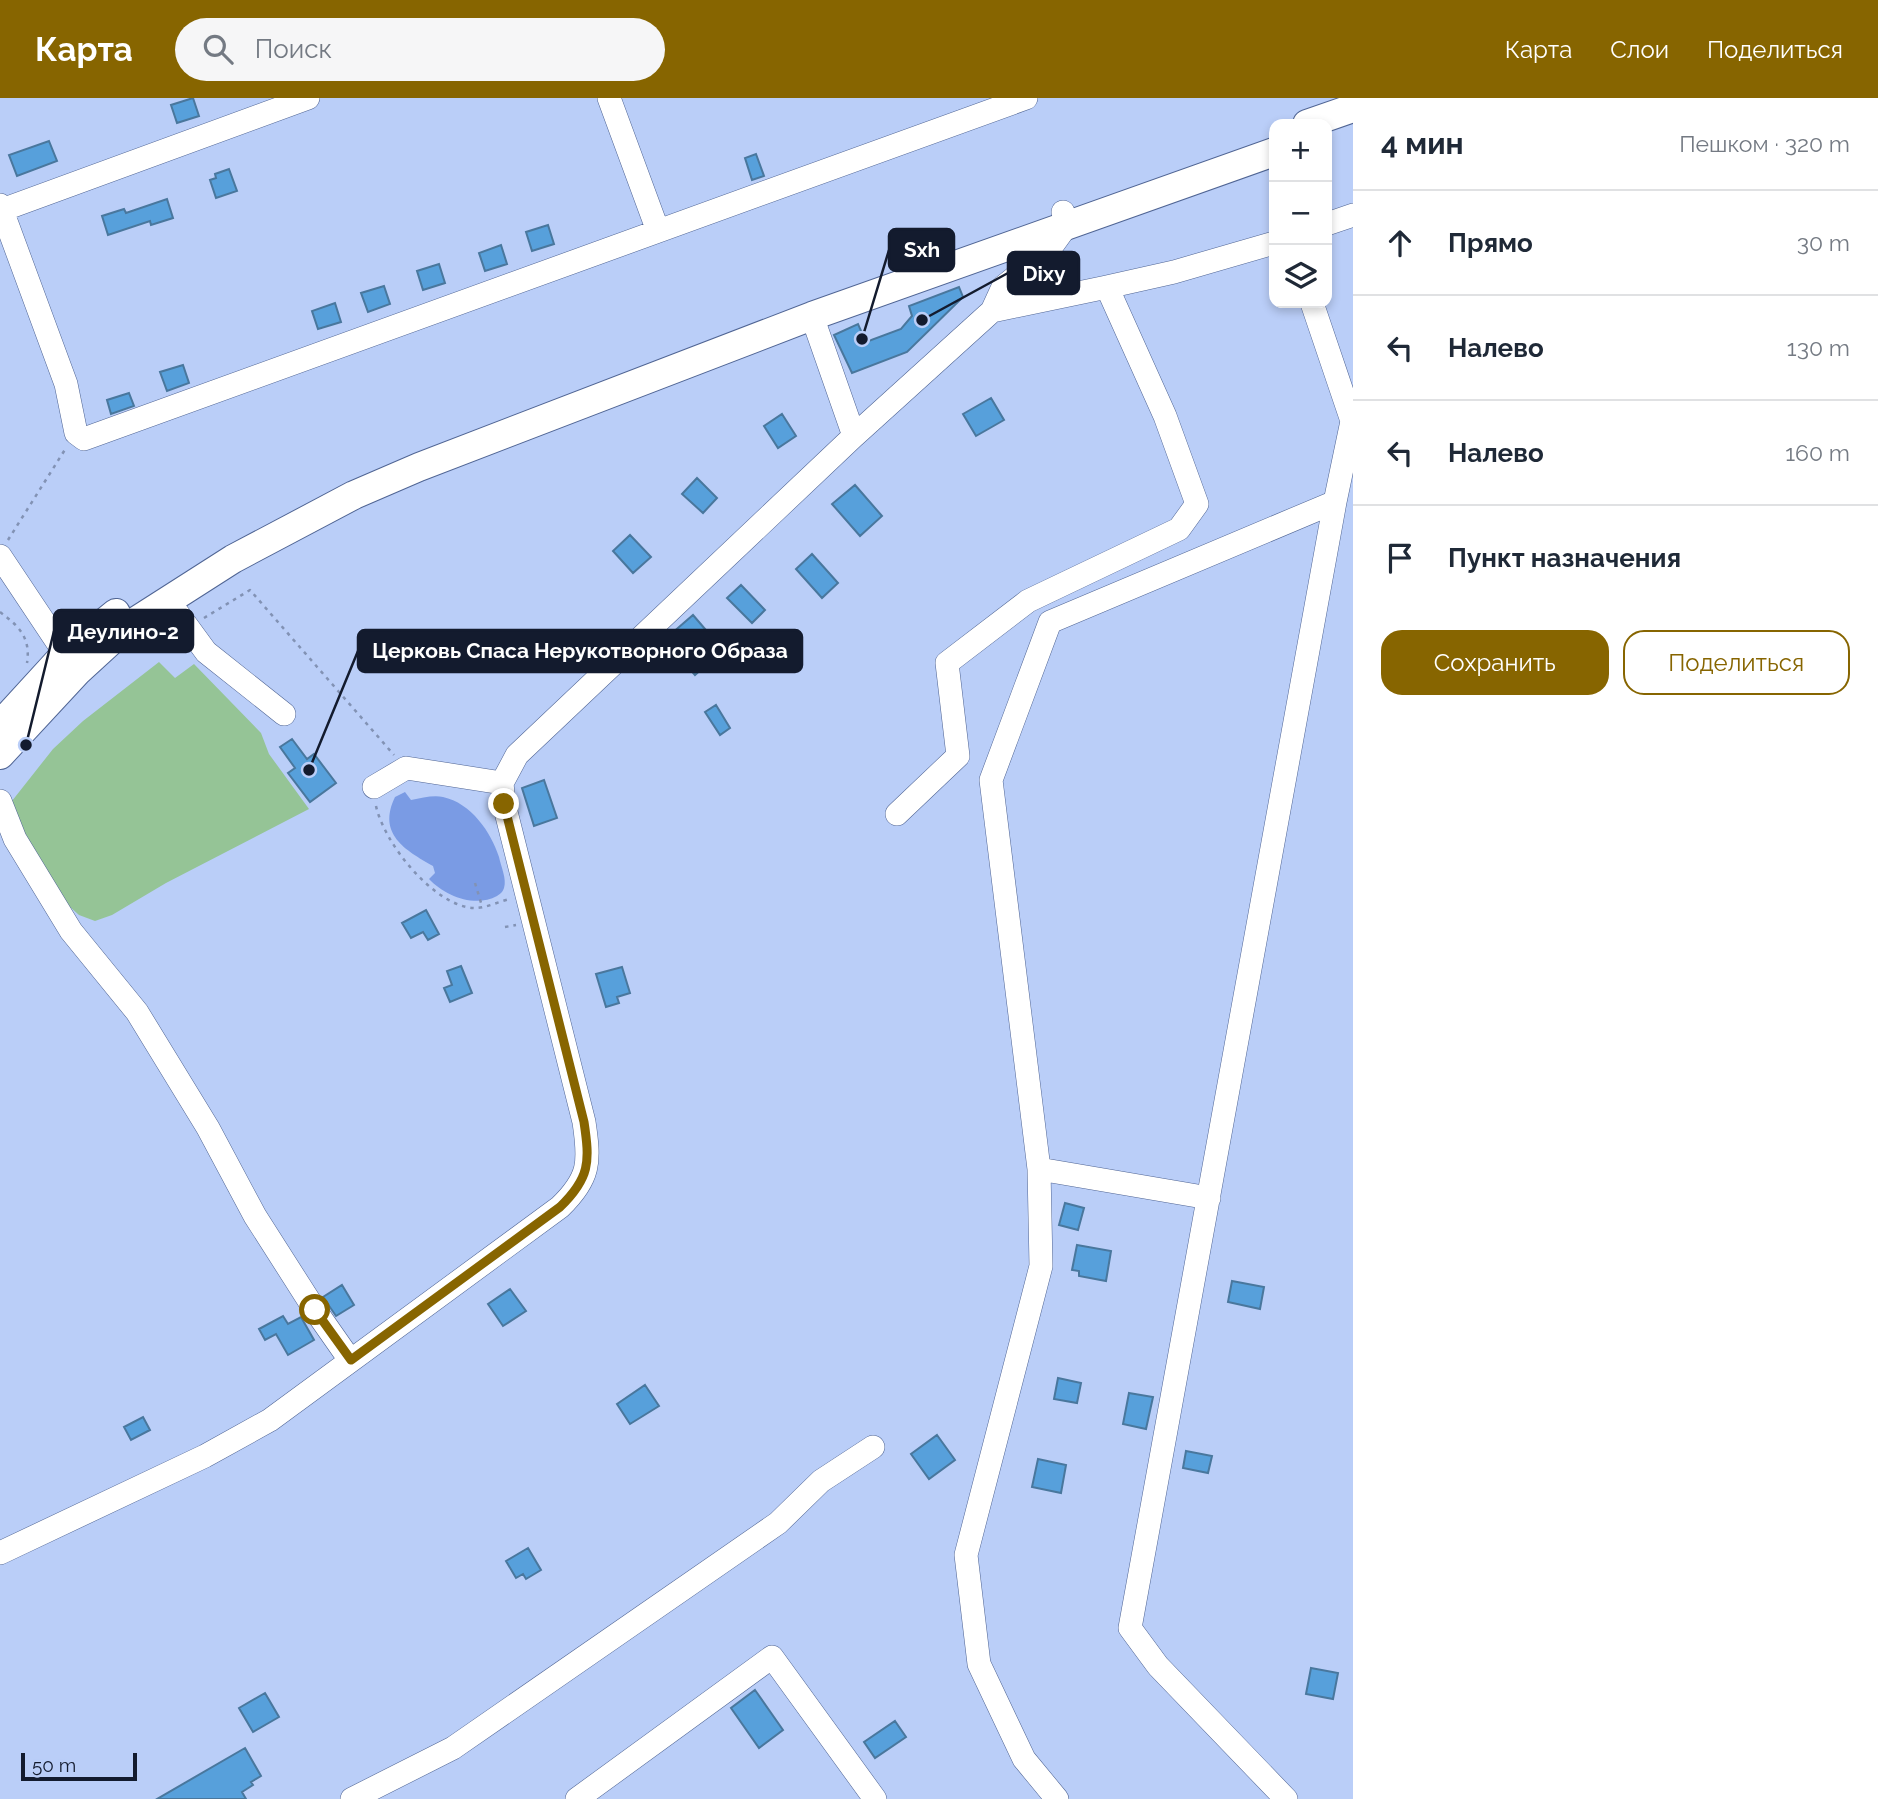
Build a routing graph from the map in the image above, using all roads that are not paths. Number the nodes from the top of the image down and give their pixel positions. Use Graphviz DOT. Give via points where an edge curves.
graph roads {
  1 [pos="308,98"];
  2 [pos="609,98"];
  3 [pos="1026,98"];
  4 [pos="1353,108"];
  5 [pos="1321,119"];
  6 [pos="1353,123"];
  7 [pos="1332,131"];
  8 [pos="1269,138"];
  9 [pos="1269,154"];
  10 [pos="1,207"];
  11 [pos="1353,215"];
  12 [pos="1065,218"];
  13 [pos="1332,223"];
  14 [pos="658,230"];
  15 [pos="1269,244"];
  16 [pos="1107,287"];
  17 [pos="1314,308"];
  18 [pos="992,311"];
  19 [pos="812,316"];
  20 [pos="854,436"];
  21 [pos="1335,502"];
  22 [pos="3,550"];
  23 [pos="168,600"];
  24 [pos="71,663"];
  25 [pos="284,714"];
  26 [pos="0,725"];
  27 [pos="0,755"];
  28 [pos="502,783"];
  29 [pos="374,787"];
  30 [pos="0,801"];
  31 [pos="897,814"];
  32 [pos="1038,1169"];
  33 [pos="1209,1198"];
  34 [pos="351,1360"];
  35 [pos="873,1447"];
  36 [pos="0,1553"];
  37 [pos="352,1799"];
  38 [pos="577,1799"];
  39 [pos="875,1799"];
  40 [pos="1057,1799"];
  41 [pos="1286,1799"];
  1 -- 10 [label="street"];
  2 -- 14 [label="street"];
  3 -- 14 [label="street"];
  4 -- 5 [label="main road"];
  6 -- 7 [label="main road"];
  8 -- 12 [label="main road"];
  9 -- 12 [label="main road"];
  10 -- 14 [label="street" via="66,384 76,433 84,439"];
  11 -- 13 [label="street"];
  12 -- 18 [label="street" via="1049,250 1003,287"];
  12 -- 19 [label="main road"];
  12 -- 24 [label="main road" via="655,360 435,444 306,500 159,583 122,609"];
  15 -- 16 [label="street"];
  16 -- 18 [label="street"];
  16 -- 31 [label="street" via="1165,416 1197,504 1180,529 1028,601 947,663 958,756"];
  17 -- 21 [label="street" via="1352,421"];
  18 -- 20 [label="street"];
  19 -- 20 [label="street"];
  19 -- 23 [label="main road" via="354,495 233,559"];
  20 -- 28 [label="street" via="517,755"];
  21 -- 32 [label="street" via="1050,622 991,780"];
  21 -- 33 [label="street"];
  22 -- 24 [label="street"];
  23 -- 24 [label="main road"];
  23 -- 25 [label="street" via="206,652"];
  24 -- 26 [label="main road"];
  24 -- 27 [label="main road"];
  28 -- 29 [label="street" via="405,768"];
  28 -- 34 [label="street" via="503,840 527,894 584,1122 585,1173 577,1191 560,1207"];
  30 -- 34 [label="street" via="15,839 72,931 137,1012 255,1216"];
  32 -- 33 [label="street"];
  32 -- 40 [label="street" via="1041,1266 966,1555 979,1664 1024,1759"];
  33 -- 41 [label="street" via="1130,1628 1158,1666"];
  34 -- 36 [label="street" via="270,1420 205,1456"];
  35 -- 37 [label="street" via="821,1481 778,1523 453,1748"];
  38 -- 39 [label="street" via="772,1657"];
}
